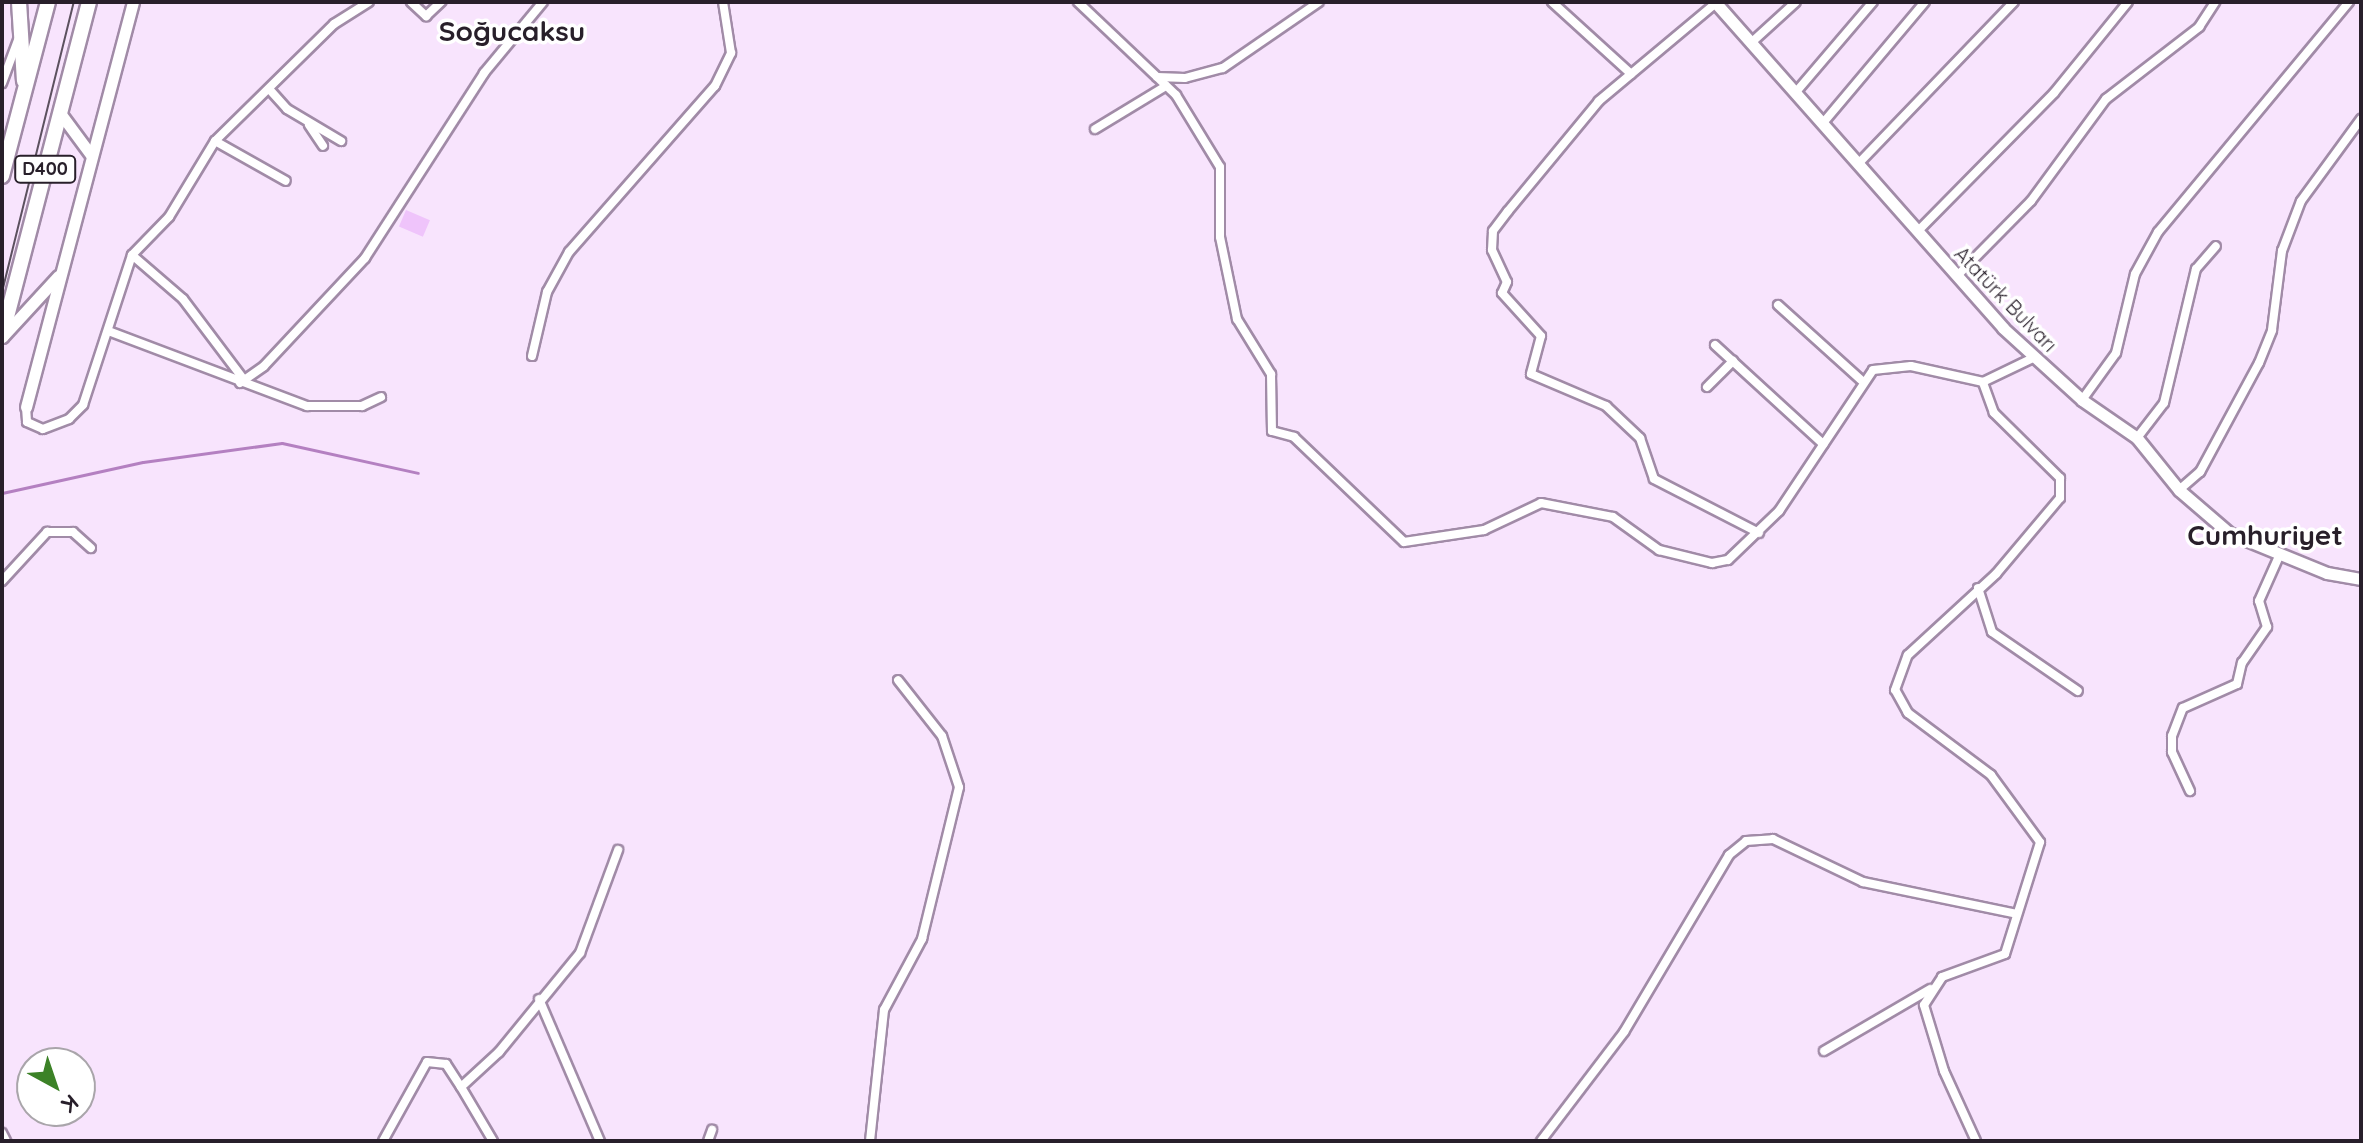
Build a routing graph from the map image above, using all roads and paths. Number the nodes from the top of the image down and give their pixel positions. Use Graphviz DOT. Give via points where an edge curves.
graph roads {
  1 [pos="19,2"];
  2 [pos="48,2"];
  3 [pos="89,2"];
  4 [pos="133,2"];
  5 [pos="369,2"];
  6 [pos="411,2"];
  7 [pos="441,2"];
  8 [pos="543,2"];
  9 [pos="723,2"];
  10 [pos="1078,2"];
  11 [pos="1319,2"];
  12 [pos="1552,2"];
  13 [pos="1796,2"];
  14 [pos="1873,2"];
  15 [pos="1925,2"];
  16 [pos="2014,2"];
  17 [pos="2128,2"];
  18 [pos="2215,2"];
  19 [pos="2349,2"];
  20 [pos="1715,3"];
  21 [pos="20,36"];
  22 [pos="1752,42"];
  23 [pos="1631,74"];
  24 [pos="1156,77"];
  25 [pos="2,83"];
  26 [pos="1166,86"];
  27 [pos="270,90"];
  28 [pos="25,91"];
  29 [pos="1796,92"];
  30 [pos="60,113"];
  31 [pos="306,121"];
  32 [pos="1823,123"];
  33 [pos="2360,124"];
  34 [pos="1095,129"];
  35 [pos="215,141"];
  36 [pos="341,141"];
  37 [pos="323,146"];
  38 [pos="91,155"];
  39 [pos="1859,163"];
  40 [pos="2,176"];
  41 [pos="286,181"];
  42 [pos="1918,231"];
  43 [pos="2216,246"];
  44 [pos="132,255"];
  45 [pos="61,273"];
  46 [pos="1957,276"];
  47 [pos="1778,305"];
  48 [pos="111,332"];
  49 [pos="2,337"];
  50 [pos="1715,345"];
  51 [pos="532,356"];
  52 [pos="2035,357"];
  53 [pos="1733,361"];
  54 [pos="1861,380"];
  55 [pos="242,381"];
  56 [pos="1983,382"];
  57 [pos="1707,387"];
  58 [pos="381,397"];
  59 [pos="2082,400"];
  60 [pos="26,407"];
  61 [pos="2137,438"];
  62 [pos="1823,444"];
  63 [pos="2179,490"];
  64 [pos="1759,533"];
  65 [pos="91,548"];
  66 [pos="2280,554"];
  67 [pos="2361,579"];
  68 [pos="2,581"];
  69 [pos="1978,588"];
  70 [pos="898,680"];
  71 [pos="2078,691"];
  72 [pos="2190,791"];
  73 [pos="618,850"];
  74 [pos="2017,914"];
  75 [pos="1930,989"];
  76 [pos="539,999"];
  77 [pos="1824,1051"];
  78 [pos="461,1087"];
  79 [pos="712,1130"];
  80 [pos="2,1133"];
  81 [pos="6,1141"];
  82 [pos="383,1141"];
  83 [pos="493,1141"];
  84 [pos="600,1141"];
  85 [pos="708,1141"];
  86 [pos="870,1141"];
  87 [pos="1541,1141"];
  88 [pos="1976,1141"];
  1 -- 21 [label="highway"];
  2 -- 28 [label="highway, D400"];
  3 -- 30 [label="highway, D400"];
  4 -- 38 [label="street"];
  5 -- 27 [label="street" via="334,24"];
  6 -- 7 [label="street" via="426,16"];
  8 -- 55 [label="street" via="484,73 365,258"];
  9 -- 51 [label="street" via="731,53 715,86 569,252 547,292"];
  10 -- 24 [label="street"];
  11 -- 24 [label="street" via="1223,68 1185,78"];
  12 -- 23 [label="street"];
  13 -- 22 [label="street"];
  14 -- 29 [label="street"];
  15 -- 32 [label="street"];
  16 -- 39 [label="street"];
  17 -- 42 [label="street" via="2054,93"];
  18 -- 46 [label="street" via="2199,27 2106,99 2031,201"];
  19 -- 59 [label="street" via="2158,232 2135,274 2116,353"];
  20 -- 22 [label="street, Atatürk Bulvarı"];
  20 -- 23 [label="street"];
  21 -- 25 [label="street"];
  21 -- 28 [label="highway"];
  22 -- 29 [label="street, Atatürk Bulvarı"];
  23 -- 64 [label="street" via="1561,144 1493,231 1492,250 1507,282 1502,293 1541,336 1531,374 1606,406 1640,438 1654,479"];
  24 -- 26 [label="street"];
  26 -- 34 [label="street"];
  26 -- 64 [label="street" via="1220,167 1220,237 1237,319 1271,374 1272,431 1294,437 1393,537 1422,541 1484,530 1541,503 1613,517 1659,550 1712,563 1728,560"];
  27 -- 31 [label="street"];
  27 -- 35 [label="street"];
  28 -- 40 [label="highway, D400"];
  29 -- 32 [label="street, Atatürk Bulvarı"];
  30 -- 38 [label="street"];
  30 -- 49 [label="highway, D400"];
  31 -- 36 [label="street"];
  31 -- 37 [label="street"];
  32 -- 39 [label="street, Atatürk Bulvarı"];
  33 -- 63 [label="street" via="2301,201 2282,251 2272,330 2259,363 2200,472"];
  35 -- 41 [label="street"];
  35 -- 44 [label="street" via="169,217"];
  38 -- 45 [label="street"];
  39 -- 42 [label="street, Atatürk Bulvarı"];
  42 -- 46 [label="street, Atatürk Bulvarı"];
  43 -- 61 [label="street" via="2196,269 2164,403"];
  44 -- 48 [label="street"];
  44 -- 55 [label="street" via="183,299"];
  45 -- 49 [label="street"];
  45 -- 60 [label="street"];
  46 -- 52 [label="street, Atatürk Bulvarı"];
  47 -- 54 [label="street"];
  48 -- 55 [label="street"];
  48 -- 60 [label="street" via="83,405 69,419 34,429"];
  50 -- 53 [label="street"];
  52 -- 56 [label="street"];
  52 -- 59 [label="street, Atatürk Bulvarı"];
  53 -- 57 [label="street"];
  53 -- 62 [label="street"];
  54 -- 56 [label="street" via="1873,370 1911,366"];
  54 -- 62 [label="street"];
  55 -- 58 [label="street" via="333,409"];
  56 -- 69 [label="street" via="1994,413 2062,487 2050,512"];
  59 -- 61 [label="street, Atatürk Bulvarı"];
  61 -- 63 [label="street, Atatürk Bulvarı"];
  62 -- 64 [label="street"];
  63 -- 66 [label="street, Atatürk Bulvarı" via="2229,533"];
  65 -- 68 [label="street" via="73,532 47,532"];
  66 -- 67 [label="street, Atatürk Bulvarı"];
  66 -- 72 [label="street" via="2259,601 2267,627 2242,663 2237,684 2183,708 2172,752"];
  69 -- 71 [label="street" via="1992,632"];
  69 -- 74 [label="street" via="1908,655 1895,690 1908,713 1991,775 2040,842"];
  70 -- 86 [label="street" via="942,736 959,787 922,939 884,1010"];
  73 -- 76 [label="street" via="580,953"];
  74 -- 75 [label="street" via="2005,954 1954,971"];
  74 -- 87 [label="street" via="1863,882 1773,839 1746,841 1729,855 1624,1032"];
  75 -- 77 [label="street"];
  75 -- 88 [label="street" via="1924,1005 1929,1023"];
  76 -- 78 [label="street" via="499,1052"];
  76 -- 84 [label="street"];
  78 -- 82 [label="street" via="446,1064 427,1062"];
  78 -- 83 [label="street"];
  79 -- 85 [label="street"];
  80 -- 81 [label="street"];
}
